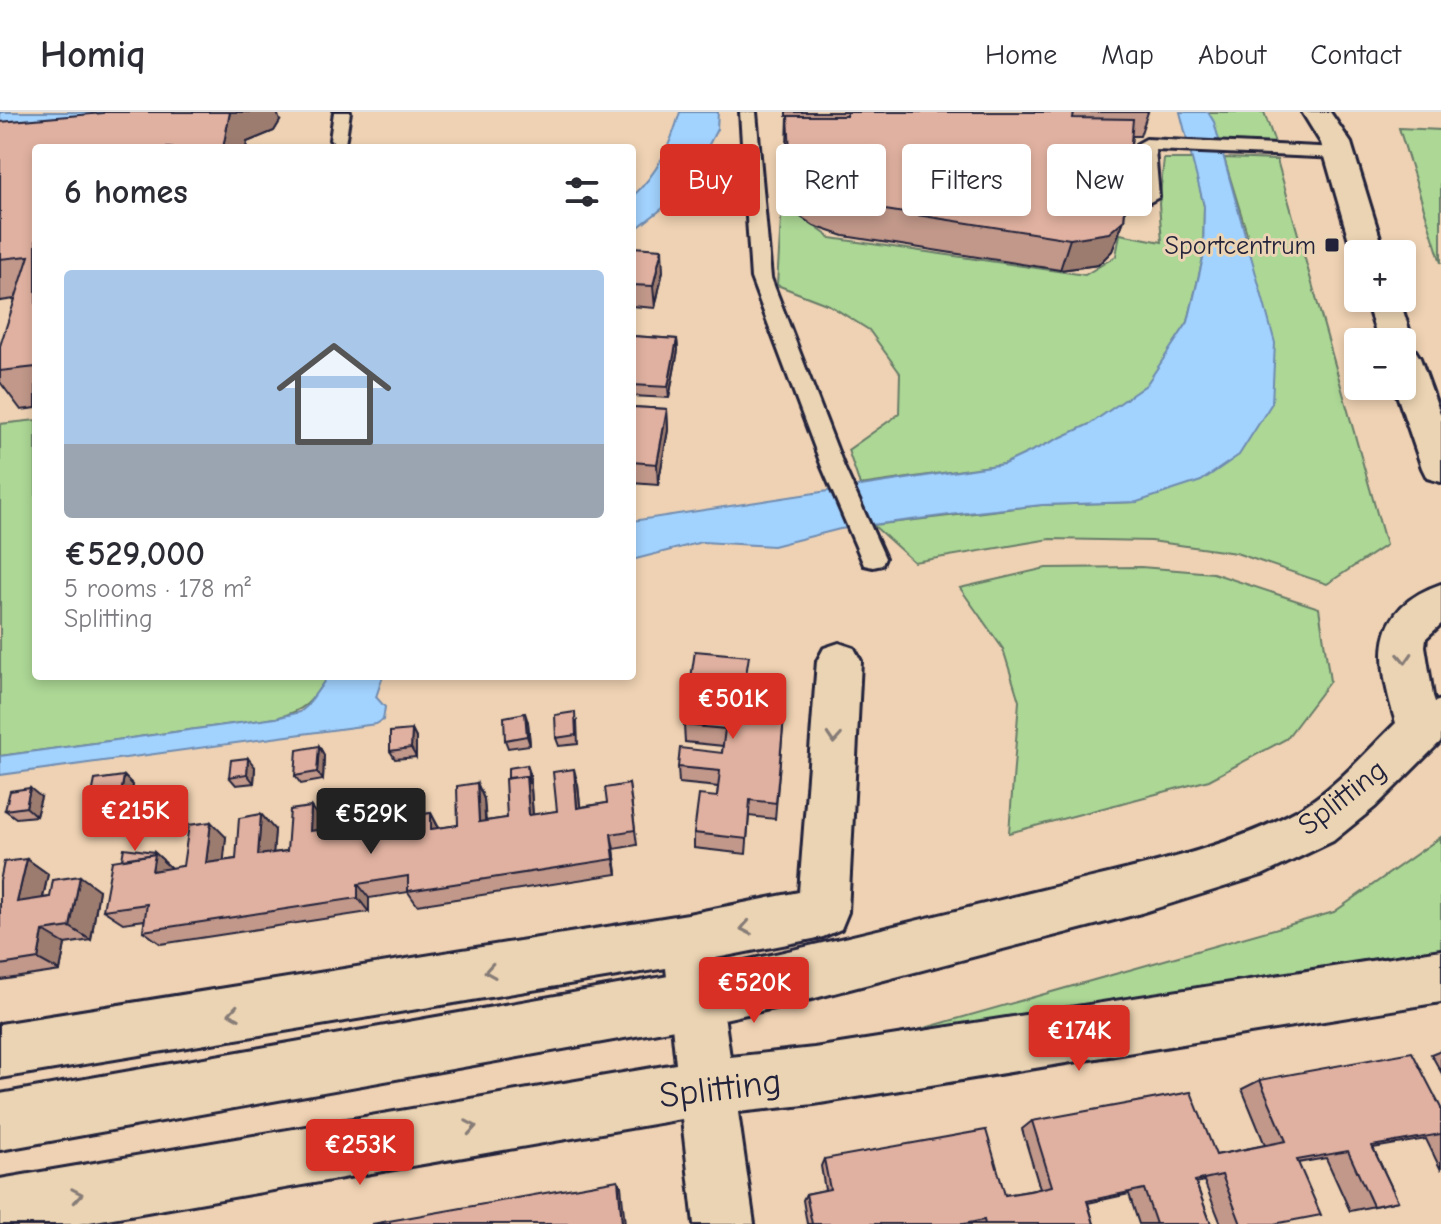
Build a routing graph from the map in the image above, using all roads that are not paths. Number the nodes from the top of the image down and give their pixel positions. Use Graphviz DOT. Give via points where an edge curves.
graph roads {
  1 [pos="342,112"];
  2 [pos="748,112"];
  3 [pos="1316,112"];
  4 [pos="1338,136"];
  5 [pos="339,140"];
  6 [pos="1152,144"];
  7 [pos="1365,240"];
  8 [pos="1416,397"];
  9 [pos="1441,468"];
  10 [pos="873,558"];
  11 [pos="1441,601"];
  12 [pos="839,661"];
  13 [pos="1431,724"];
  14 [pos="688,939"];
  15 [pos="1441,976"];
  16 [pos="697,998"];
  17 [pos="0,1051"];
  18 [pos="706,1087"];
  19 [pos="0,1122"];
  20 [pos="0,1208"];
  21 [pos="724,1224"];
  1 -- 5 [label="lane"];
  2 -- 10 [label="lane" via="761,278"];
  3 -- 4 [label="street"];
  4 -- 6 [label="lane" via="1232,149"];
  4 -- 7 [label="street"];
  8 -- 9 [label="street"];
  11 -- 13 [label="street, Splitting, one-way" via="1405,636 1404,663"];
  12 -- 14 [label="street, one-way" via="823,912"];
  13 -- 16 [label="street, Splitting" via="1316,825 1262,852 1125,893"];
  14 -- 16 [label="street"];
  14 -- 17 [label="street, one-way"];
  15 -- 18 [label="street, Splitting" via="814,1076"];
  16 -- 18 [label="street"];
  16 -- 19 [label="street, Splitting"];
  20 -- 18 [label="street, Splitting, one-way"];
  18 -- 21 [label="street"];
}
